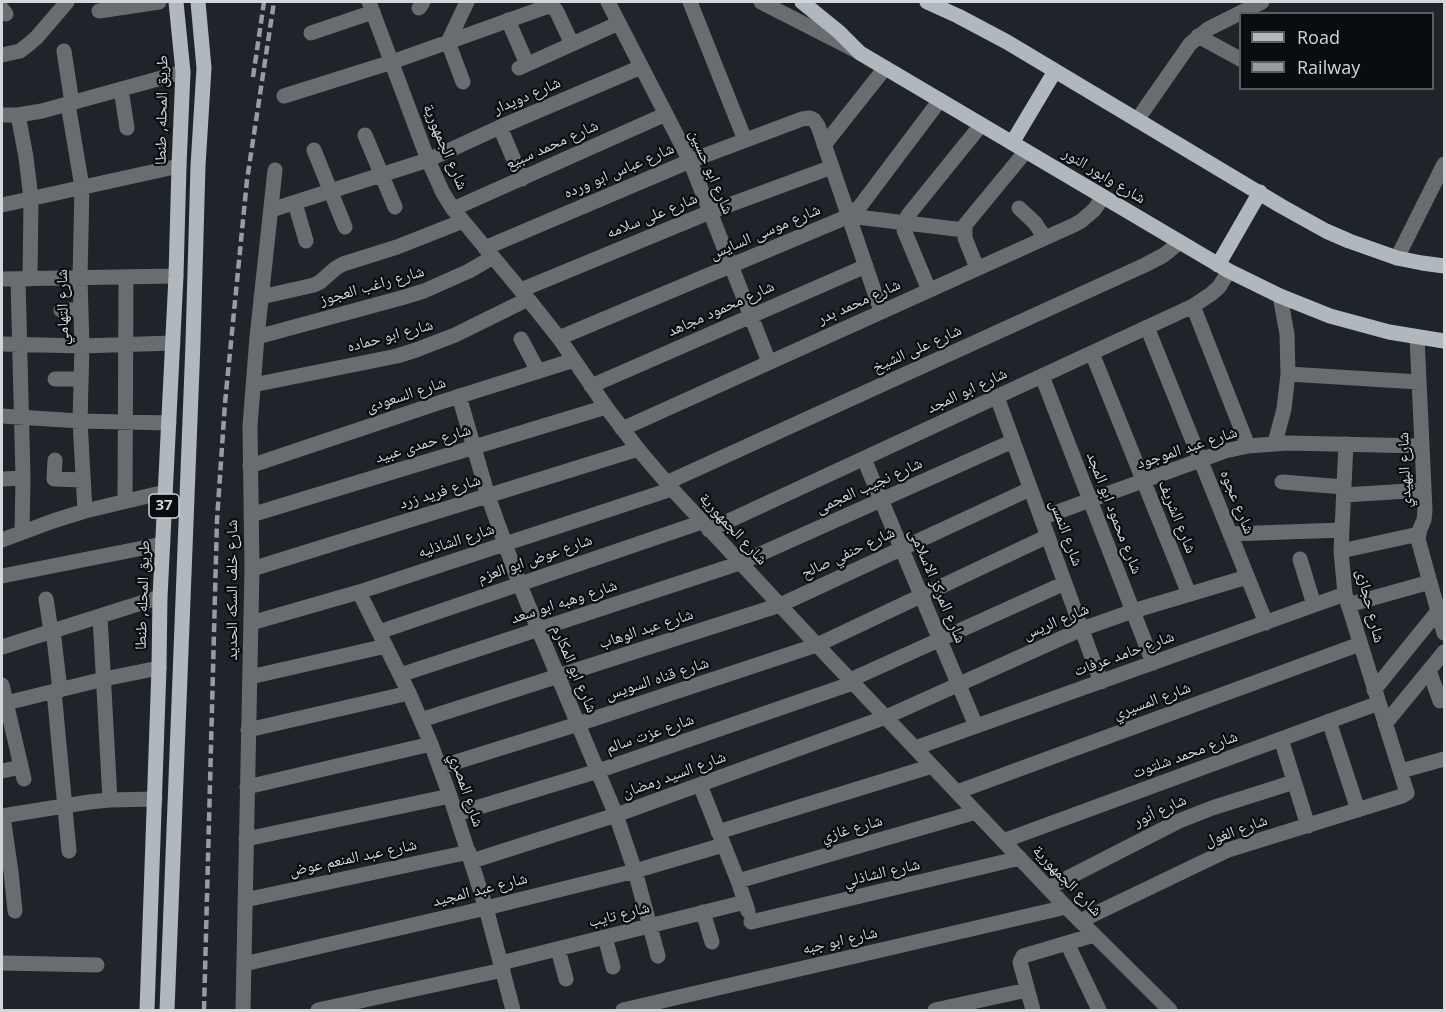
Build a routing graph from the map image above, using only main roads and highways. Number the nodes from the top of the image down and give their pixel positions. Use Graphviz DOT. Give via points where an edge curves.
graph roads {
  1 [pos="176,2"];
  2 [pos="198,2"];
  3 [pos="802,2"];
  4 [pos="927,2"];
  5 [pos="1055,71"];
  6 [pos="1019,147"];
  7 [pos="1260,192"];
  8 [pos="1444,266"];
  9 [pos="1224,268"];
  10 [pos="1444,341"];
  11 [pos="148,962"];
  12 [pos="168,962"];
  13 [pos="148,1011"];
  14 [pos="165,1011"];
  1 -- 11 [label="main road, طريق المحله, طنطا / 37" via="183,72"];
  2 -- 12 [label="main road, 37" via="204,68"];
  3 -- 6 [label="main road, شارع وابور النور" via="860,53"];
  4 -- 5 [label="main road"];
  5 -- 6 [label="main road"];
  5 -- 7 [label="main road"];
  6 -- 9 [label="main road, شارع وابور النور"];
  7 -- 8 [label="main road" via="1349,241 1397,258"];
  7 -- 9 [label="main road"];
  9 -- 10 [label="main road, شارع وابور النور" via="1330,316"];
  11 -- 12 [label="main road" via="158,967"];
  11 -- 13 [label="main road, طريق المحله, طنطا / 37"];
  12 -- 14 [label="main road, 37"];
  13 -- 14 [label="main road"];
}
